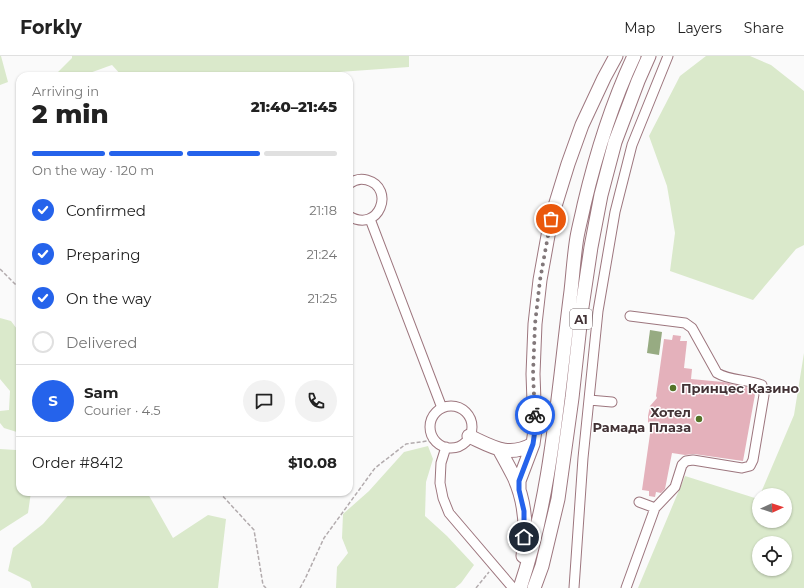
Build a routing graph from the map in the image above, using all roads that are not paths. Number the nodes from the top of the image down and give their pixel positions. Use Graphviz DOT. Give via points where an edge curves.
graph roads {
  1 [pos="616,56"];
  2 [pos="634,56"];
  3 [pos="649,56"];
  4 [pos="668,56"];
  5 [pos="353,181"];
  6 [pos="353,218"];
  7 [pos="370,219"];
  8 [pos="630,316"];
  9 [pos="589,400"];
  10 [pos="612,402"];
  11 [pos="442,408"];
  12 [pos="469,436"];
  13 [pos="533,444"];
  14 [pos="446,447"];
  15 [pos="498,449"];
  16 [pos="519,490"];
  17 [pos="639,502"];
  18 [pos="655,508"];
  19 [pos="514,588"];
  20 [pos="520,588"];
  21 [pos="534,588"];
  22 [pos="574,588"];
  23 [pos="626,588"];
  1 -- 13 [label="highway" via="582,126 551,219 535,324"];
  2 -- 20 [label="highway, A1" via="609,116 590,178 577,237 548,470 540,515"];
  3 -- 21 [label="highway, A1" via="615,142 601,195 582,307 558,499"];
  4 -- 9 [label="street" via="632,145 615,212 598,311"];
  5 -- 7 [label="street" via="359,179 372,182 380,191 380,210"];
  6 -- 7 [label="street" via="363,221"];
  7 -- 11 [label="street"];
  8 -- 18 [label="street" via="685,323 692,328 717,373 755,382 762,386 764,394 750,466 742,468 686,461 682,465 675,486"];
  9 -- 10 [label="street"];
  9 -- 22 [label="street"];
  11 -- 12 [label="street" via="454,406 466,412 471,424"];
  11 -- 14 [label="street" via="433,416 430,428 434,440"];
  12 -- 14 [label="street" via="460,446"];
  12 -- 15 [label="highway"];
  13 -- 15 [label="highway" via="519,450"];
  13 -- 16 [label="highway" via="519,481"];
  14 -- 19 [label="street" via="441,462 440,483 450,513"];
  15 -- 16 [label="highway"];
  16 -- 19 [label="highway" via="524,511 524,547 521,570"];
  17 -- 18 [label="street"];
  18 -- 23 [label="street"];
}
